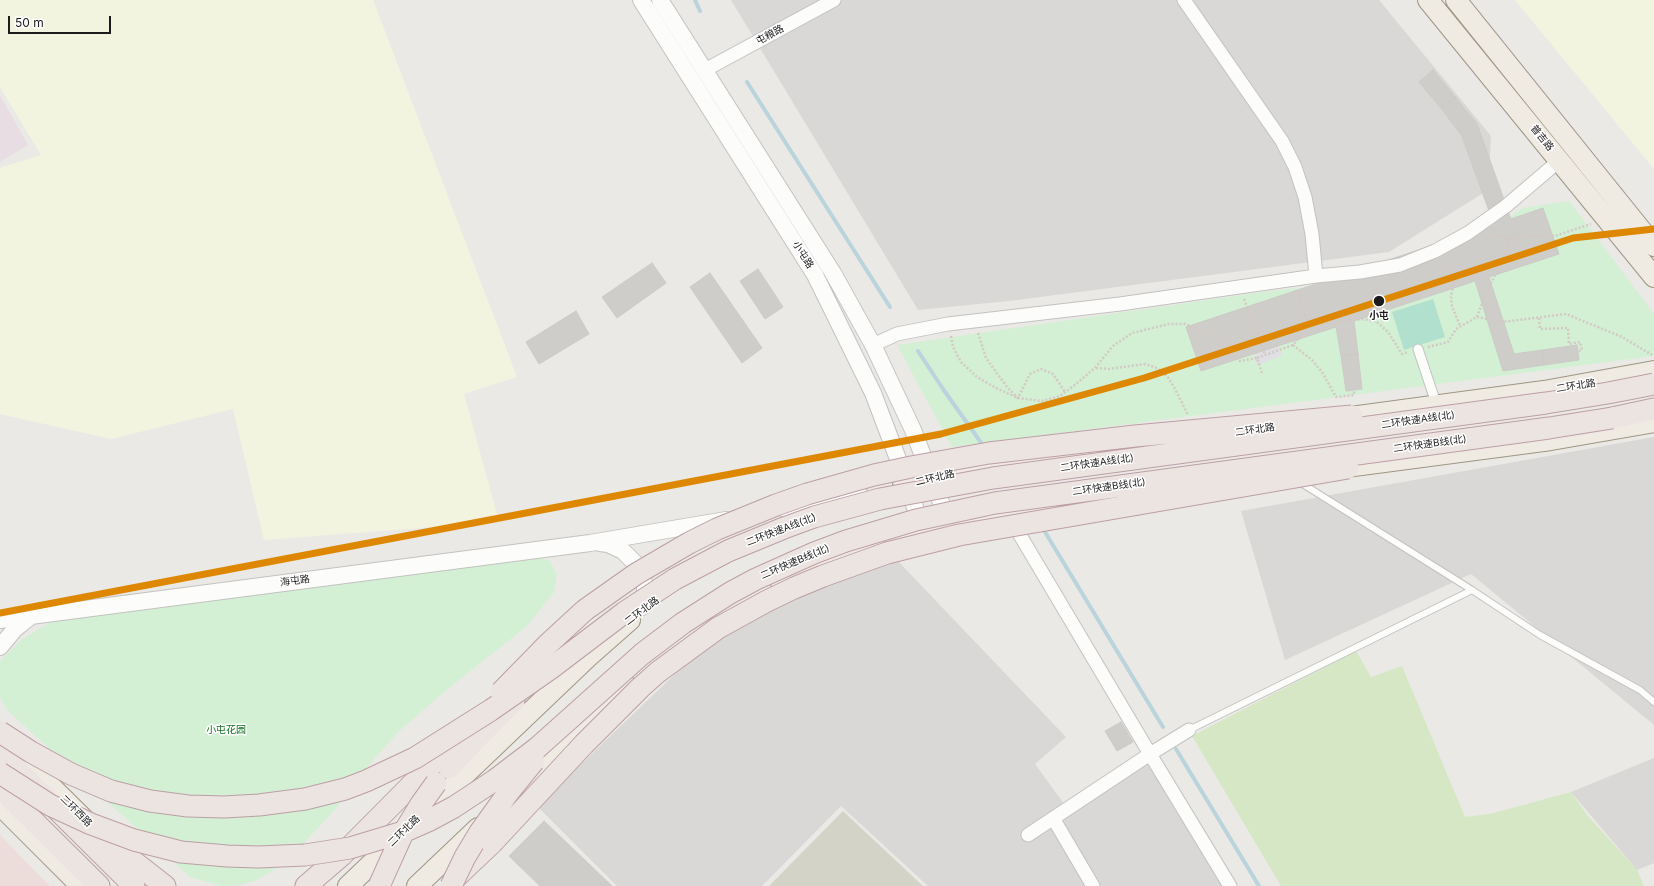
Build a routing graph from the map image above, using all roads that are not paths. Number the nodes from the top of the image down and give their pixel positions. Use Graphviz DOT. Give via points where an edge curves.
graph roads {
  1 [pos="641,0"];
  2 [pos="660,0"];
  3 [pos="834,0"];
  4 [pos="1184,0"];
  5 [pos="1428,0"];
  6 [pos="1456,0"];
  7 [pos="705,70"];
  8 [pos="1560,160"];
  9 [pos="1654,246"];
  10 [pos="1316,276"];
  11 [pos="1654,277"];
  12 [pos="873,345"];
  13 [pos="1418,350"];
  14 [pos="1654,371"];
  15 [pos="1654,384"];
  16 [pos="1608,393"];
  17 [pos="1437,406"];
  18 [pos="1654,409"];
  19 [pos="1612,418"];
  20 [pos="1654,422"];
  21 [pos="1291,475"];
  22 [pos="932,478"];
  23 [pos="904,486"];
  24 [pos="1008,513"];
  25 [pos="949,525"];
  26 [pos="923,531"];
  27 [pos="590,543"];
  28 [pos="1472,590"];
  29 [pos="637,614"];
  30 [pos="31,616"];
  31 [pos="0,620"];
  32 [pos="0,647"];
  33 [pos="576,649"];
  34 [pos="606,686"];
  35 [pos="1654,702"];
  36 [pos="1190,730"];
  37 [pos="1,739"];
  38 [pos="1150,754"];
  39 [pos="0,773"];
  40 [pos="48,783"];
  41 [pos="0,788"];
  42 [pos="0,805"];
  43 [pos="1053,818"];
  44 [pos="1028,835"];
  45 [pos="81,886"];
  46 [pos="99,886"];
  47 [pos="134,886"];
  48 [pos="152,886"];
  49 [pos="165,886"];
  50 [pos="306,886"];
  51 [pos="348,886"];
  52 [pos="379,886"];
  53 [pos="417,886"];
  54 [pos="448,886"];
  55 [pos="1092,886"];
  56 [pos="1230,886"];
  1 -- 23 [label="street, 小屯路" via="815,275 873,393"];
  2 -- 7 [label="street, 小屯路"];
  3 -- 7 [label="street, 屯粮路"];
  4 -- 10 [label="street" via="1282,141 1295,167 1305,197"];
  5 -- 8 [label="main road, 普吉路"];
  6 -- 9 [label="main road, 普吉路"];
  7 -- 12 [label="street, 小屯路" via="833,273"];
  8 -- 10 [label="street" via="1506,206 1468,233 1435,251 1400,265"];
  8 -- 11 [label="main road, 普吉路"];
  10 -- 12 [label="street" via="1120,304 948,324 897,334"];
  12 -- 22 [label="street, 小屯路" via="913,430"];
  13 -- 17 [label="street"];
  14 -- 17 [label="main road, 二环北路" via="1563,388"];
  15 -- 16 [label="highway, 二环快速A线(北), bridge"];
  16 -- 33 [label="highway, 二环快速A线(北), bridge" via="993,478 880,499 814,517 728,551 650,595"];
  16 -- 50 [label="highway, bridge" via="1032,447 911,467 807,494 746,516 662,558 585,610 547,645 342,855"];
  17 -- 22 [label="main road, 二环北路" via="1000,464"];
  18 -- 19 [label="highway, 二环快速B线(北)"];
  19 -- 34 [label="highway, 二环快速B线(北), bridge" via="1038,496 961,509 916,520 814,553 730,593 662,638"];
  19 -- 54 [label="highway, bridge" via="1290,479 979,531 886,553 823,576 742,614 658,672 589,739"];
  20 -- 21 [label="main road" via="1551,440"];
  21 -- 24 [label="main road"];
  21 -- 28 [label="lane"];
  22 -- 23 [label="main road, 二环北路"];
  22 -- 25 [label="street, 小屯路"];
  23 -- 26 [label="street, 小屯路"];
  23 -- 27 [label="street"];
  23 -- 29 [label="main road, 二环北路" via="819,513 747,545 690,577"];
  24 -- 25 [label="main road"];
  24 -- 38 [label="street"];
  25 -- 26 [label="main road"];
  26 -- 53 [label="main road" via="854,553 797,576 742,603 691,635 621,693"];
  27 -- 29 [label="street" via="616,547 629,555 638,566 644,579 645,592 643,604"];
  27 -- 30 [label="street, 海屯路"];
  28 -- 35 [label="lane" via="1540,635 1640,690"];
  28 -- 36 [label="lane"];
  29 -- 51 [label="main road, 二环北路" via="588,657"];
  30 -- 31 [label="street, 海屯路"];
  30 -- 32 [label="street" via="15,628"];
  33 -- 37 [label="highway, bridge" via="491,710 401,765 350,787 290,802 242,807 206,807 169,804 131,796 71,774"];
  33 -- 52 [label="highway, bridge" via="497,718 440,778 402,835"];
  34 -- 39 [label="highway, bridge" via="523,759 454,807 415,828 391,837 320,853 274,857 227,856 188,853 157,846 112,833 77,818 31,794"];
  34 -- 54 [label="highway, bridge" via="553,740 511,789 472,844"];
  36 -- 38 [label="street"];
  37 -- 40 [label="main road, 二环西路"];
  37 -- 47 [label="highway, bridge"];
  38 -- 43 [label="street"];
  38 -- 56 [label="street"];
  40 -- 48 [label="main road, 二环西路"];
  40 -- 49 [label="highway" via="124,854"];
  41 -- 46 [label="highway"];
  42 -- 45 [label="main road"];
  43 -- 44 [label="street"];
  43 -- 55 [label="street"];
}
